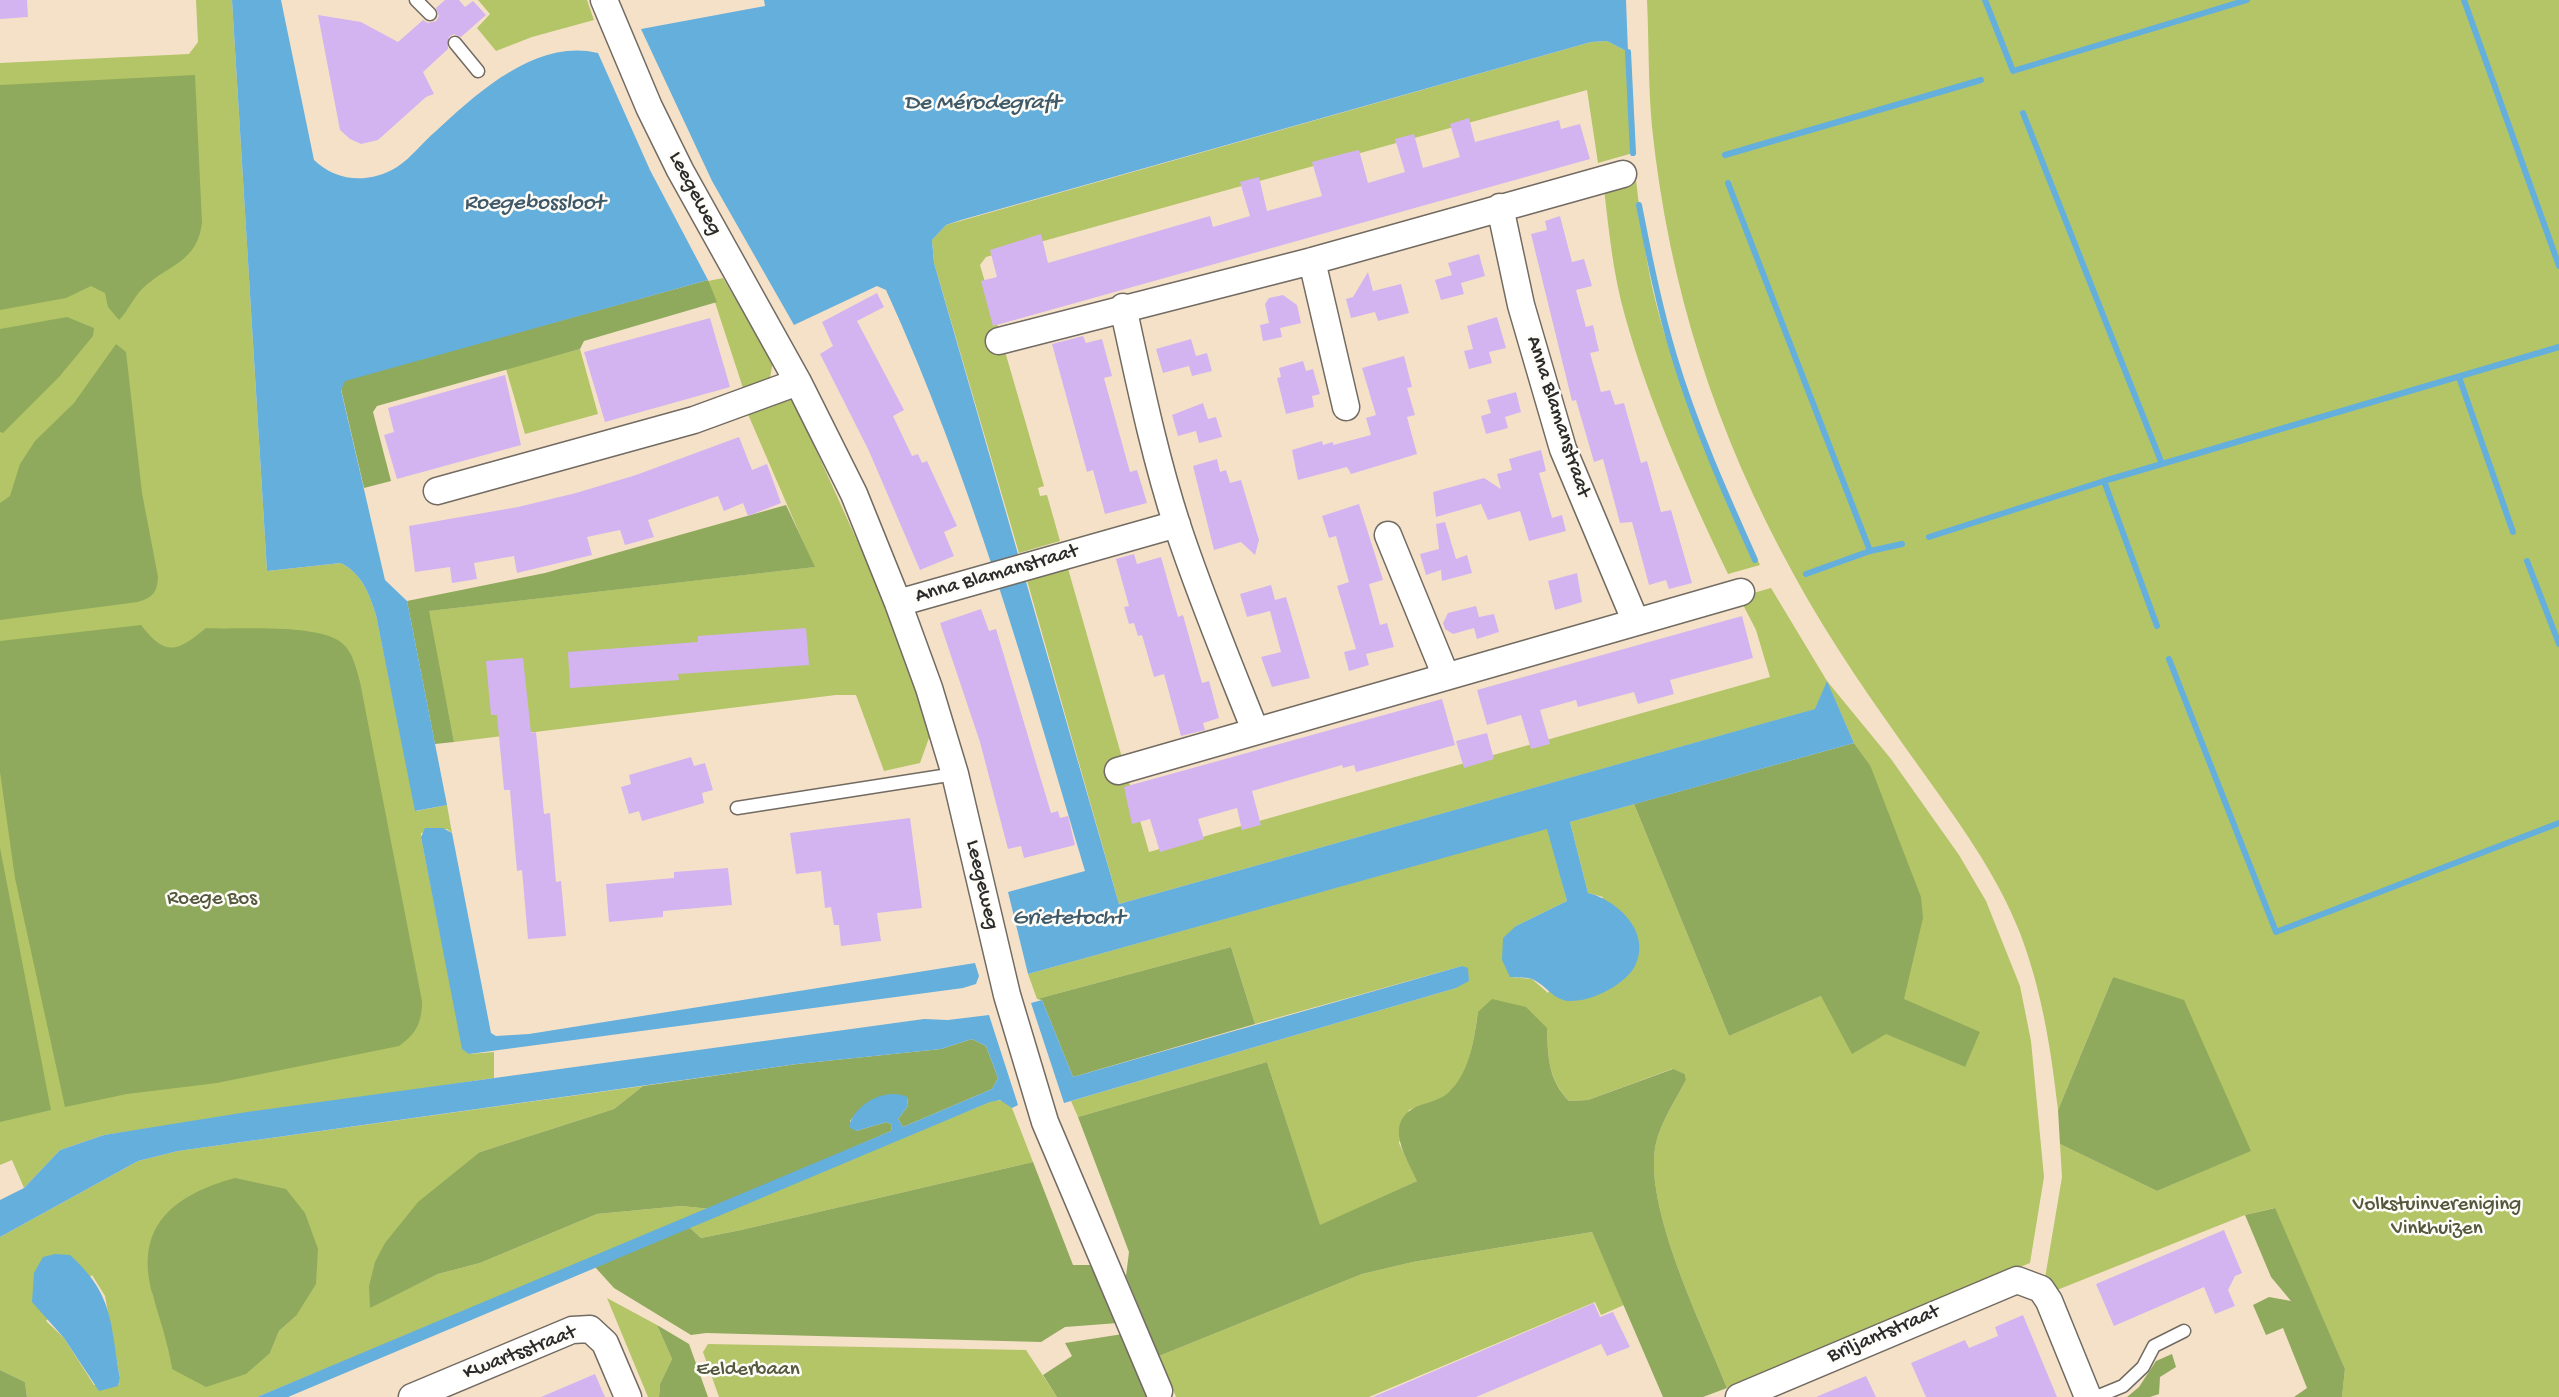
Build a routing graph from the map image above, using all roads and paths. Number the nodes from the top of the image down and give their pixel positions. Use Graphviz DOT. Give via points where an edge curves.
graph roads {
  1 [pos="416,0"];
  2 [pos="604,0"];
  3 [pos="430,13"];
  4 [pos="455,43"];
  5 [pos="478,71"];
  6 [pos="1623,174"];
  7 [pos="1500,207"];
  8 [pos="1312,261"];
  9 [pos="1123,307"];
  10 [pos="999,341"];
  11 [pos="798,382"];
  12 [pos="1346,407"];
  13 [pos="437,491"];
  14 [pos="1177,524"];
  15 [pos="1388,535"];
  16 [pos="1741,592"];
  17 [pos="898,603"];
  18 [pos="1635,620"];
  19 [pos="1446,674"];
  20 [pos="1255,730"];
  21 [pos="1118,771"];
  22 [pos="955,774"];
  23 [pos="737,808"];
  24 [pos="2184,1331"];
  25 [pos="1159,1391"];
  26 [pos="412,1397"];
  27 [pos="628,1397"];
  28 [pos="1739,1397"];
  29 [pos="2088,1397"];
  30 [pos="2096,1397"];
  1 -- 3 [label="lane"];
  2 -- 11 [label="street, Leegeweg" via="680,170"];
  4 -- 5 [label="lane"];
  6 -- 7 [label="street"];
  7 -- 8 [label="street"];
  7 -- 18 [label="street, Anna Blamanstraat" via="1559,438"];
  8 -- 9 [label="street"];
  8 -- 12 [label="street"];
  9 -- 10 [label="street"];
  9 -- 14 [label="street"];
  11 -- 13 [label="street" via="694,420"];
  11 -- 17 [label="street, Leegeweg" via="854,494"];
  14 -- 17 [label="street, Anna Blamanstraat"];
  14 -- 20 [label="street"];
  15 -- 19 [label="street"];
  16 -- 18 [label="street"];
  17 -- 22 [label="street, Leegeweg"];
  18 -- 19 [label="street"];
  19 -- 20 [label="street"];
  20 -- 21 [label="street"];
  22 -- 23 [label="lane"];
  22 -- 25 [label="street, Leegeweg" via="1007,995 1045,1122"];
  24 -- 30 [label="lane" via="2154,1346 2143,1367 2123,1386"];
  26 -- 27 [label="street, Kwartsstraat" via="572,1330 590,1329 605,1343"];
  28 -- 29 [label="street, Briljantstraat" via="2017,1280 2041,1289 2049,1301"];
}
